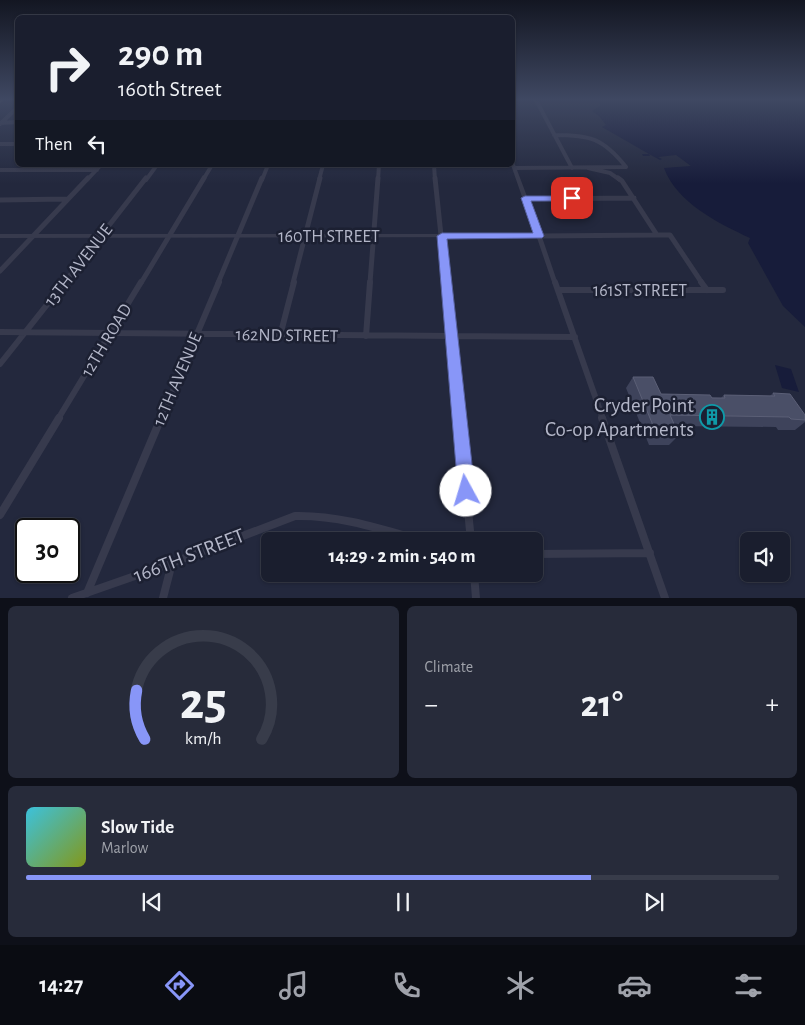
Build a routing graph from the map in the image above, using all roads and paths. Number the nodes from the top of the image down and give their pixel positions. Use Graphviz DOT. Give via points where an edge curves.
graph roads {
  1 [pos="550,128"];
  2 [pos="554,135"];
  3 [pos="0,144"];
  4 [pos="15,144"];
  5 [pos="515,165"];
  6 [pos="99,167"];
  7 [pos="155,167"];
  8 [pos="211,167"];
  9 [pos="267,167"];
  10 [pos="322,167"];
  11 [pos="379,167"];
  12 [pos="434,167"];
  13 [pos="515,167"];
  14 [pos="572,168"];
  15 [pos="588,168"];
  16 [pos="0,170"];
  17 [pos="97,170"];
  18 [pos="525,198"];
  19 [pos="634,198"];
  20 [pos="68,199"];
  21 [pos="0,200"];
  22 [pos="657,235"];
  23 [pos="0,236"];
  24 [pos="33,236"];
  25 [pos="100,236"];
  26 [pos="169,236"];
  27 [pos="237,236"];
  28 [pos="305,236"];
  29 [pos="374,236"];
  30 [pos="442,236"];
  31 [pos="539,236"];
  32 [pos="0,271"];
  33 [pos="558,290"];
  34 [pos="707,290"];
  35 [pos="723,290"];
  36 [pos="0,332"];
  37 [pos="25,332"];
  38 [pos="110,333"];
  39 [pos="195,334"];
  40 [pos="280,336"];
  41 [pos="366,336"];
  42 [pos="451,336"];
  43 [pos="575,337"];
  44 [pos="0,364"];
  45 [pos="0,515"];
  46 [pos="390,532"];
  47 [pos="470,532"];
  48 [pos="650,553"];
  49 [pos="543,554"];
  50 [pos="172,563"];
  51 [pos="475,582"];
  52 [pos="87,593"];
  53 [pos="72,598"];
  54 [pos="163,598"];
  55 [pos="476,598"];
  56 [pos="665,598"];
  1 -- 2 [label="street"];
  2 -- 14 [label="street"];
  2 -- 15 [label="street" via="593,138 626,167"];
  3 -- 4 [label="street"];
  5 -- 14 [label="street"];
  6 -- 17 [label="street"];
  7 -- 25 [label="street, 13TH AVENUE"];
  8 -- 26 [label="street, 12TH ROAD"];
  9 -- 27 [label="street, 12TH AVENUE"];
  10 -- 28 [label="street"];
  11 -- 29 [label="street"];
  12 -- 30 [label="street"];
  13 -- 18 [label="street"];
  14 -- 15 [label="street"];
  15 -- 19 [label="street" via="617,177"];
  16 -- 17 [label="street"];
  17 -- 20 [label="street"];
  18 -- 19 [label="street"];
  18 -- 31 [label="street"];
  19 -- 22 [label="street"];
  20 -- 21 [label="street"];
  20 -- 24 [label="street"];
  22 -- 31 [label="street, 160TH STREET"];
  22 -- 34 [label="street" via="670,236"];
  23 -- 24 [label="street, 160TH STREET"];
  24 -- 25 [label="street, 160TH STREET"];
  24 -- 32 [label="street"];
  25 -- 26 [label="street, 160TH STREET"];
  25 -- 37 [label="street, 13TH AVENUE"];
  26 -- 27 [label="street, 160TH STREET"];
  26 -- 38 [label="street, 12TH ROAD"];
  27 -- 28 [label="street, 160TH STREET"];
  27 -- 39 [label="street, 12TH AVENUE"];
  28 -- 29 [label="street, 160TH STREET"];
  28 -- 40 [label="street"];
  29 -- 30 [label="street, 160TH STREET"];
  29 -- 41 [label="street"];
  30 -- 31 [label="street, 160TH STREET"];
  30 -- 42 [label="street"];
  31 -- 33 [label="street"];
  33 -- 34 [label="street, 161ST STREET"];
  33 -- 43 [label="street"];
  34 -- 35 [label="street, 161ST STREET"];
  36 -- 37 [label="street, 162ND STREET"];
  37 -- 38 [label="street, 162ND STREET"];
  37 -- 44 [label="street, 13TH AVENUE"];
  38 -- 39 [label="street, 162ND STREET"];
  38 -- 45 [label="street, 12TH ROAD"];
  39 -- 40 [label="street, 162ND STREET"];
  39 -- 52 [label="street, 12TH AVENUE"];
  40 -- 41 [label="street, 162ND STREET"];
  41 -- 42 [label="street, 162ND STREET"];
  42 -- 43 [label="street, 162ND STREET"];
  42 -- 47 [label="street"];
  43 -- 48 [label="street"];
  46 -- 50 [label="street, 166TH STREET" via="344,520 303,515 282,520"];
  48 -- 49 [label="street"];
  48 -- 56 [label="street"];
  50 -- 52 [label="street, 166TH STREET"];
  50 -- 54 [label="street"];
  51 -- 55 [label="street"];
  52 -- 53 [label="street, 166TH STREET"];
}
